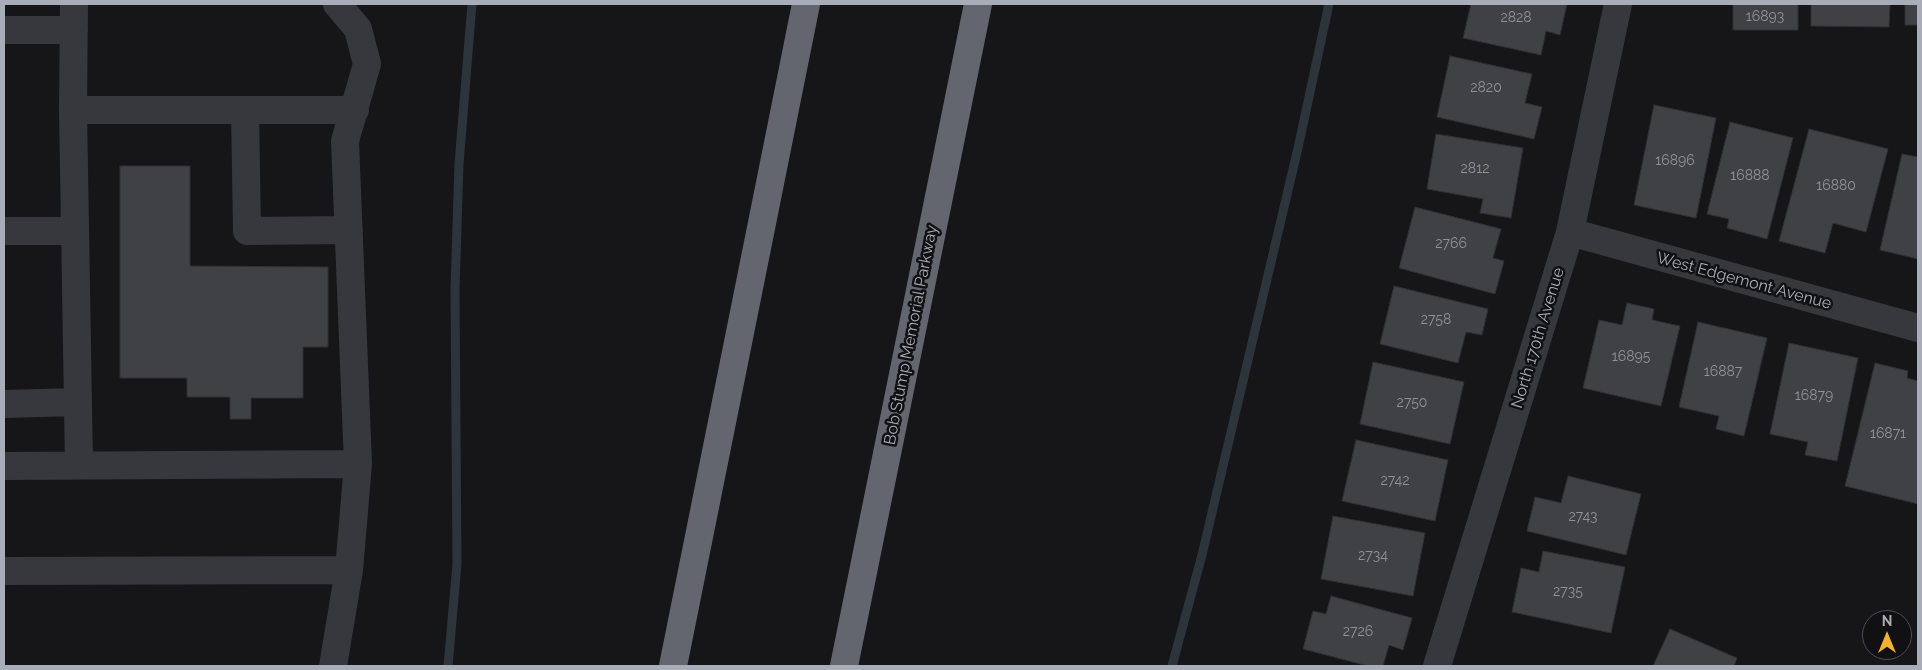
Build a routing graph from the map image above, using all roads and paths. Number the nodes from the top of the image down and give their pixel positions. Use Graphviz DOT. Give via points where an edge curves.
graph roads {
  1 [pos="74,4"];
  2 [pos="337,4"];
  3 [pos="806,4"];
  4 [pos="978,4"];
  5 [pos="1618,4"];
  6 [pos="4,30"];
  7 [pos="74,30"];
  8 [pos="73,110"];
  9 [pos="245,110"];
  10 [pos="355,110"];
  11 [pos="349,230"];
  12 [pos="4,231"];
  13 [pos="75,231"];
  14 [pos="1570,232"];
  15 [pos="1918,328"];
  16 [pos="78,402"];
  17 [pos="4,404"];
  18 [pos="358,464"];
  19 [pos="80,465"];
  20 [pos="4,466"];
  21 [pos="349,570"];
  22 [pos="4,571"];
  23 [pos="333,666"];
  24 [pos="673,666"];
  25 [pos="844,666"];
  26 [pos="1437,666"];
  1 -- 7 [label="street"];
  2 -- 10 [label="street" via="358,29 368,64"];
  3 -- 24 [label="highway"];
  4 -- 25 [label="highway, Bob Stump Memorial Parkway"];
  5 -- 14 [label="street, North 170th Avenue"];
  6 -- 7 [label="street"];
  7 -- 8 [label="street"];
  8 -- 9 [label="street"];
  8 -- 13 [label="street"];
  9 -- 10 [label="street"];
  9 -- 11 [label="street" via="247,231"];
  10 -- 11 [label="street" via="344,141"];
  11 -- 18 [label="street"];
  12 -- 13 [label="street"];
  13 -- 16 [label="street"];
  14 -- 15 [label="street, West Edgemont Avenue"];
  14 -- 26 [label="street, North 170th Avenue"];
  16 -- 17 [label="street"];
  16 -- 19 [label="street"];
  18 -- 19 [label="street"];
  18 -- 21 [label="street"];
  19 -- 20 [label="street"];
  21 -- 22 [label="street"];
  21 -- 23 [label="street"];
}
